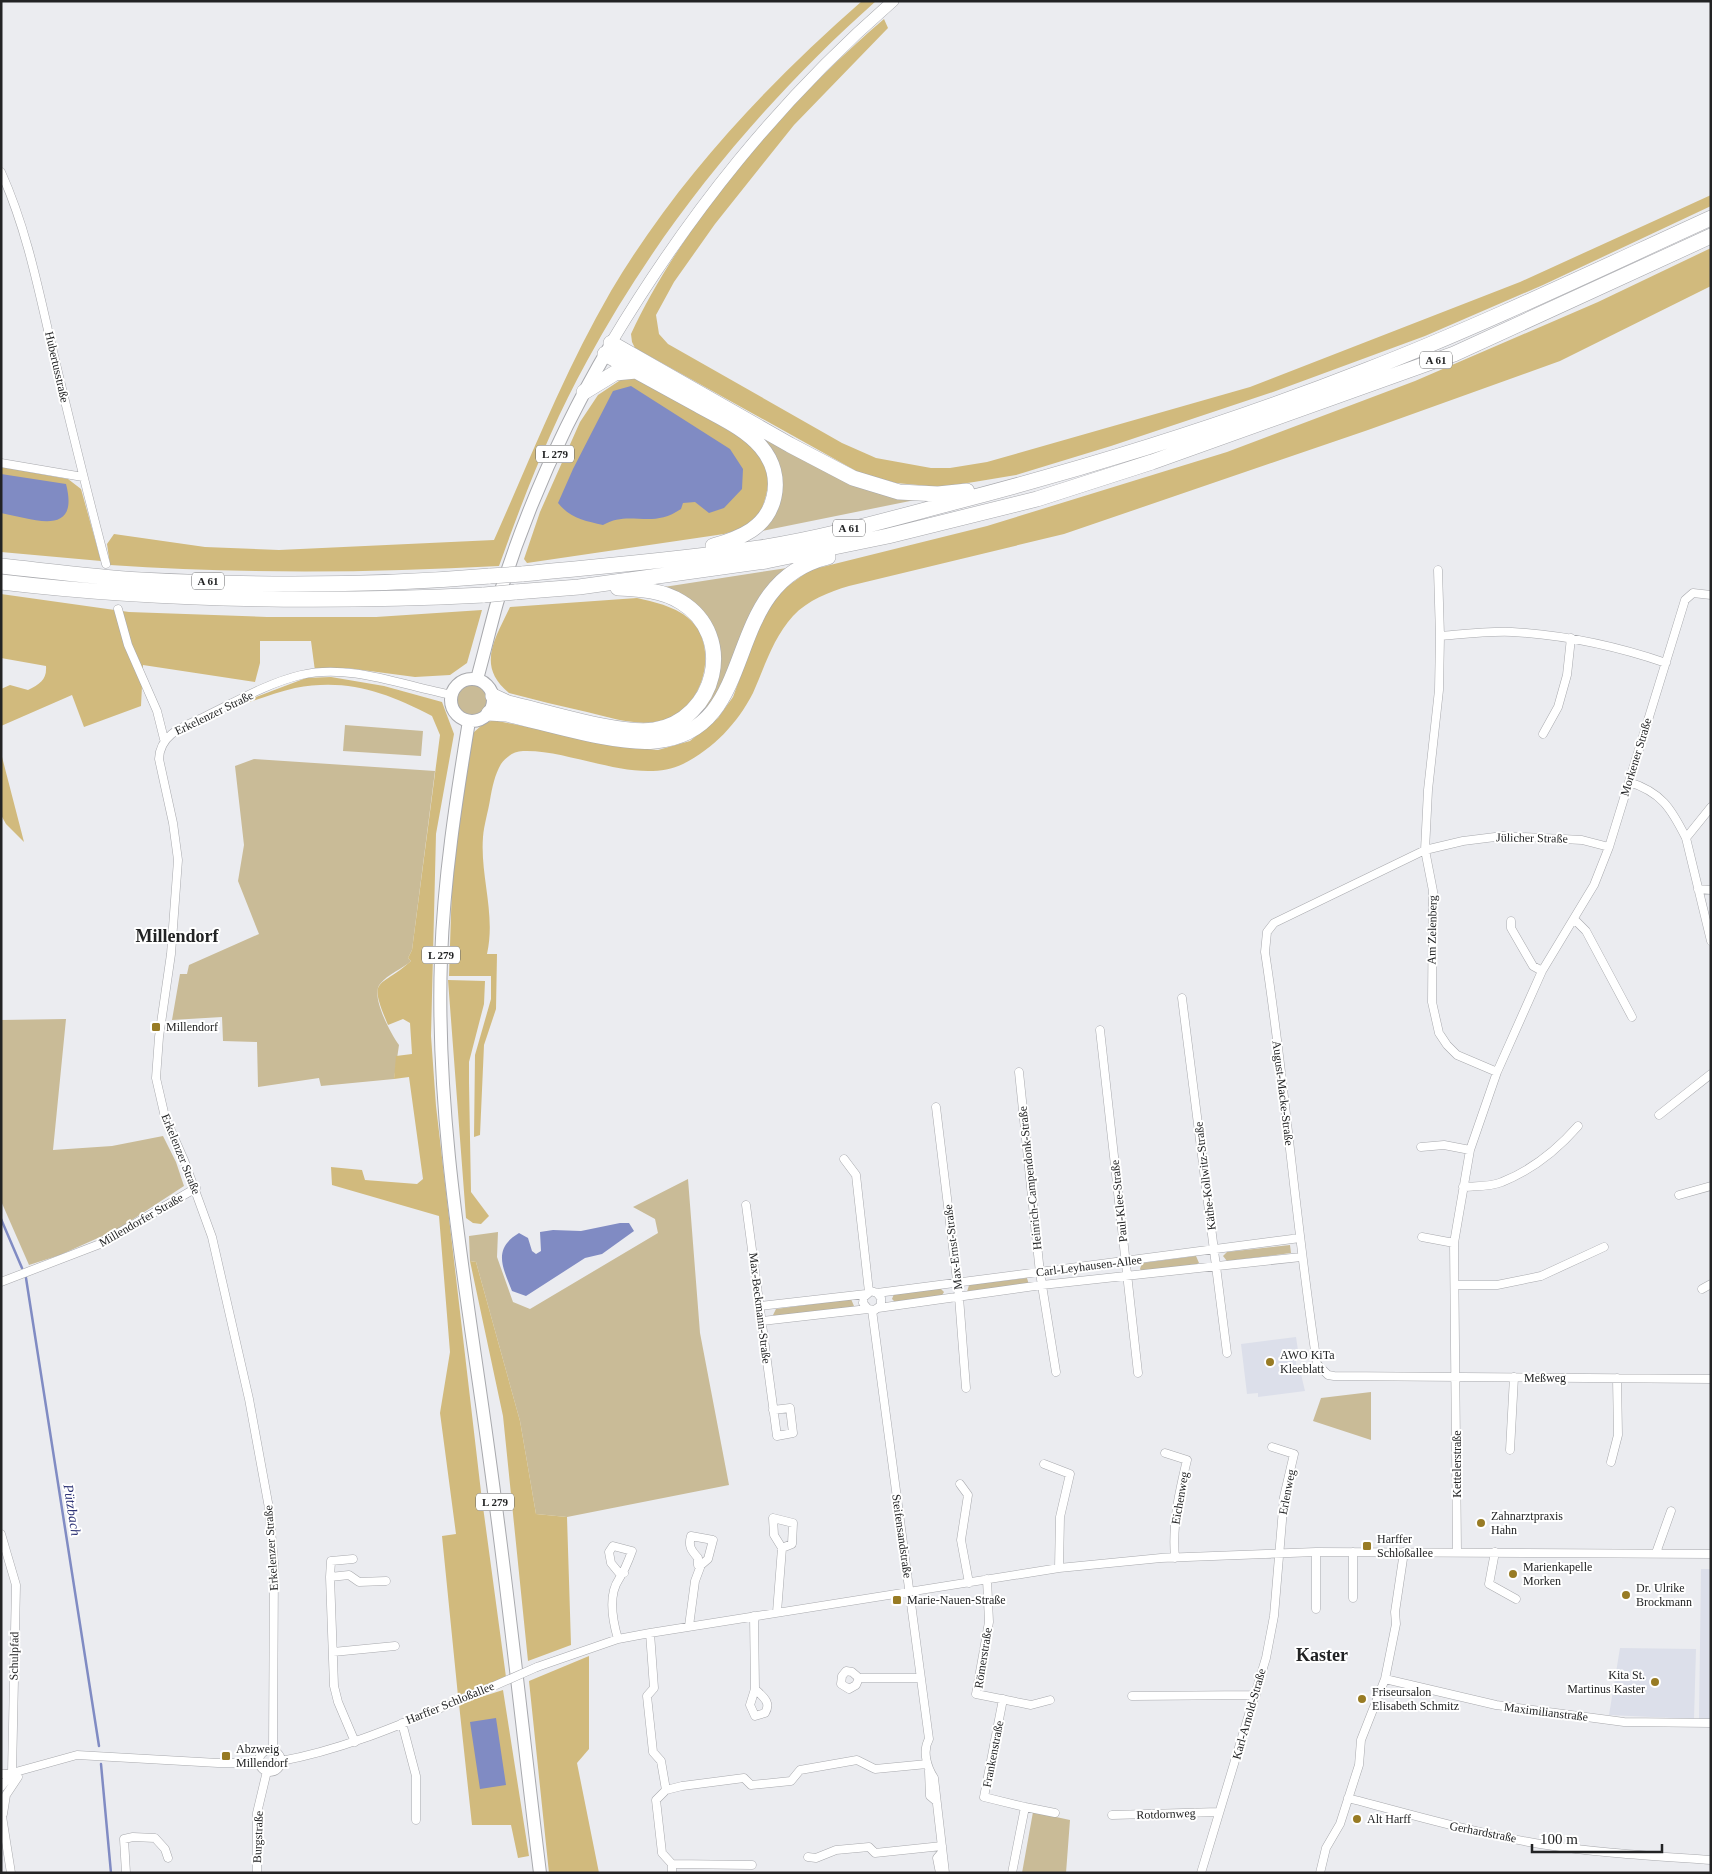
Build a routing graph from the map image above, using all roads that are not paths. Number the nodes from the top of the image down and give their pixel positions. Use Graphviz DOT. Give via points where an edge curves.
graph roads {
  1 [pos="892,1"];
  2 [pos="1,172"];
  3 [pos="1711,218"];
  4 [pos="1711,236"];
  5 [pos="608,348"];
  6 [pos="636,371"];
  7 [pos="584,392"];
  8 [pos="1,463"];
  9 [pos="83,478"];
  10 [pos="1028,483"];
  11 [pos="888,536"];
  12 [pos="668,560"];
  13 [pos="106,564"];
  14 [pos="1,566"];
  15 [pos="1438,570"];
  16 [pos="1,582"];
  17 [pos="579,587"];
  18 [pos="1711,595"];
  19 [pos="118,609"];
  20 [pos="1440,636"];
  21 [pos="1570,638"];
  22 [pos="1666,663"];
  23 [pos="477,679"];
  24 [pos="452,694"];
  25 [pos="493,696"];
  26 [pos="489,712"];
  27 [pos="469,721"];
  28 [pos="1543,734"];
  29 [pos="164,739"];
  30 [pos="1629,782"];
  31 [pos="1711,807"];
  32 [pos="1686,838"];
  33 [pos="1609,847"];
  34 [pos="1425,850"];
  35 [pos="1698,889"];
  36 [pos="1711,890"];
  37 [pos="1575,920"];
  38 [pos="1511,921"];
  39 [pos="1711,941"];
  40 [pos="1542,971"];
  41 [pos="1182,998"];
  42 [pos="1632,1017"];
  43 [pos="1100,1030"];
  44 [pos="1018,1072"];
  45 [pos="1496,1072"];
  46 [pos="1711,1074"];
  47 [pos="936,1107"];
  48 [pos="1659,1115"];
  49 [pos="1578,1126"];
  50 [pos="1420,1147"];
  51 [pos="1470,1150"];
  52 [pos="844,1159"];
  53 [pos="1711,1186"];
  54 [pos="196,1188"];
  55 [pos="1463,1188"];
  56 [pos="1679,1195"];
  57 [pos="746,1205"];
  58 [pos="1422,1237"];
  59 [pos="1300,1238"];
  60 [pos="1454,1243"];
  61 [pos="1604,1247"];
  62 [pos="1214,1251"];
  63 [pos="1301,1257"];
  64 [pos="1126,1262"];
  65 [pos="1216,1267"];
  66 [pos="1040,1273"];
  67 [pos="1128,1276"];
  68 [pos="1,1282"];
  69 [pos="957,1284"];
  70 [pos="1711,1284"];
  71 [pos="1042,1285"];
  72 [pos="1454,1285"];
  73 [pos="1702,1289"];
  74 [pos="871,1293"];
  75 [pos="959,1297"];
  76 [pos="760,1306"];
  77 [pos="872,1309"];
  78 [pos="762,1321"];
  79 [pos="1227,1353"];
  80 [pos="1056,1372"];
  81 [pos="1138,1373"];
  82 [pos="1380,1375"];
  83 [pos="1457,1376"];
  84 [pos="1514,1377"];
  85 [pos="1617,1378"];
  86 [pos="1711,1378"];
  87 [pos="966,1388"];
  88 [pos="773,1410"];
  89 [pos="1272,1447"];
  90 [pos="1510,1450"];
  91 [pos="1165,1453"];
  92 [pos="1611,1462"];
  93 [pos="1044,1464"];
  94 [pos="960,1484"];
  95 [pos="1671,1511"];
  96 [pos="1,1534"];
  97 [pos="782,1548"];
  98 [pos="1279,1552"];
  99 [pos="1316,1552"];
  100 [pos="1352,1552"];
  101 [pos="1404,1552"];
  102 [pos="1457,1552"];
  103 [pos="1495,1552"];
  104 [pos="1656,1553"];
  105 [pos="1711,1554"];
  106 [pos="1176,1558"];
  107 [pos="353,1559"];
  108 [pos="701,1564"];
  109 [pos="1059,1568"];
  110 [pos="624,1574"];
  111 [pos="330,1577"];
  112 [pos="987,1579"];
  113 [pos="386,1581"];
  114 [pos="968,1583"];
  115 [pos="910,1591"];
  116 [pos="1353,1598"];
  117 [pos="1516,1599"];
  118 [pos="1316,1608"];
  119 [pos="777,1612"];
  120 [pos="754,1616"];
  121 [pos="689,1626"];
  122 [pos="650,1633"];
  123 [pos="618,1639"];
  124 [pos="395,1646"];
  125 [pos="333,1652"];
  126 [pos="859,1678"];
  127 [pos="920,1678"];
  128 [pos="1385,1679"];
  129 [pos="755,1689"];
  130 [pos="1256,1695"];
  131 [pos="1132,1696"];
  132 [pos="1003,1699"];
  133 [pos="1050,1700"];
  134 [pos="402,1723"];
  135 [pos="1711,1723"];
  136 [pos="355,1742"];
  137 [pos="273,1751"];
  138 [pos="281,1761"];
  139 [pos="260,1763"];
  140 [pos="928,1768"];
  141 [pos="267,1771"];
  142 [pos="1,1774"];
  143 [pos="14,1776"];
  144 [pos="1,1787"];
  145 [pos="666,1790"];
  146 [pos="4,1793"];
  147 [pos="1348,1798"];
  148 [pos="1025,1808"];
  149 [pos="2,1812"];
  150 [pos="1220,1812"];
  151 [pos="1055,1813"];
  152 [pos="1112,1816"];
  153 [pos="416,1820"];
  154 [pos="942,1849"];
  155 [pos="808,1857"];
  156 [pos="168,1858"];
  157 [pos="1711,1860"];
  158 [pos="672,1864"];
  159 [pos="752,1865"];
  160 [pos="11,1873"];
  161 [pos="126,1873"];
  162 [pos="257,1873"];
  163 [pos="540,1873"];
  164 [pos="672,1873"];
  165 [pos="940,1873"];
  166 [pos="945,1873"];
  167 [pos="1012,1873"];
  168 [pos="1202,1873"];
  169 [pos="1320,1873"];
  1 -- 5 [label="main road, L 279" via="814,74 728,172 655,271"];
  2 -- 9 [label="street, Hubertusstraße" via="15,203 28,247"];
  3 -- 10 [label="highway, A 61" via="1369,370 1149,448"];
  4 -- 11 [label="highway, A 61" via="1454,354 1152,462 1037,499"];
  5 -- 6 [label="highway"];
  5 -- 7 [label="main road, L 279"];
  5 -- 10 [label="highway" via="868,484 899,492 938,494 968,491 1008,481"];
  6 -- 7 [label="highway" via="615,373"];
  6 -- 12 [label="highway" via="744,432 767,454 774,472 772,504 752,530 728,542"];
  7 -- 23 [label="main road, L 279" via="527,517 498,602"];
  8 -- 9 [label="street"];
  9 -- 13 [label="street, Hubertusstraße"];
  10 -- 12 [label="highway, A 61" via="761,548"];
  11 -- 17 [label="highway, A 61" via="766,561"];
  11 -- 26 [label="highway" via="858,550 815,560 782,580 757,614 721,701 703,722 676,737 653,742 618,739"];
  12 -- 14 [label="highway, A 61, bridge" via="415,582 327,584 140,580"];
  15 -- 20 [label="street, Am Zelenberg"];
  16 -- 17 [label="highway, A 61, bridge" via="193,598 332,600 484,595"];
  17 -- 25 [label="highway" via="655,592 676,599 691,610 706,628 714,658 711,683 700,703 674,724 640,730 617,728 508,703"];
  18 -- 22 [label="street, Morkener Straße" via="1693,593 1685,600"];
  19 -- 29 [label="street" via="128,645 157,711"];
  20 -- 21 [label="street" via="1511,632"];
  20 -- 34 [label="street, Am Zelenberg" via="1439,690"];
  21 -- 22 [label="street"];
  21 -- 28 [label="street" via="1567,675 1558,707"];
  22 -- 30 [label="street, Morkener Straße"];
  23 -- 24 [label="main road" via="464,680"];
  23 -- 25 [label="main road" via="487,685"];
  24 -- 27 [label="main road" via="453,708"];
  24 -- 29 [label="street, Erkelenzer Straße" via="357,675 330,672 302,675 249,695"];
  25 -- 26 [label="main road"];
  26 -- 27 [label="main road" via="480,720"];
  27 -- 163 [label="main road, L 279" via="444,893 440,961 441,1049 457,1222 491,1466"];
  29 -- 54 [label="street, Erkelenzer Straße" via="159,759 174,823 178,860 156,1078 165,1117"];
  30 -- 32 [label="street" via="1657,794"];
  30 -- 33 [label="street, Morkener Straße"];
  31 -- 32 [label="street"];
  32 -- 35 [label="street"];
  33 -- 34 [label="street, Jülicher Straße" via="1582,840 1503,836"];
  33 -- 37 [label="street, Morkener Straße"];
  34 -- 45 [label="street, Am Zelenberg" via="1433,891 1434,1019 1439,1033 1457,1055"];
  34 -- 59 [label="street, August-Macke-Straße" via="1274,923 1267,932 1265,952"];
  35 -- 36 [label="street"];
  35 -- 39 [label="street"];
  37 -- 40 [label="street, Morkener Straße"];
  37 -- 42 [label="street" via="1586,931"];
  38 -- 40 [label="street" via="1511,928 1533,966"];
  40 -- 45 [label="street, Morkener Straße"];
  41 -- 62 [label="street, Käthe-Kollwitz-Straße"];
  43 -- 64 [label="street, Paul-Klee-Straße"];
  44 -- 66 [label="street, Heinrich-Campendonk-Straße"];
  45 -- 51 [label="street, Morkener Straße"];
  46 -- 48 [label="street"];
  47 -- 69 [label="street, Max-Ernst-Straße"];
  49 -- 55 [label="street" via="1542,1160 1501,1183"];
  50 -- 51 [label="street" via="1444,1144"];
  51 -- 55 [label="street, Morkener Straße"];
  52 -- 74 [label="street" via="856,1175"];
  53 -- 56 [label="street"];
  54 -- 68 [label="street, Millendorfer Straße" via="121,1233"];
  54 -- 137 [label="street, Erkelenzer Straße" via="212,1237 249,1399 269,1508 274,1564"];
  55 -- 60 [label="street, Morkener Straße"];
  57 -- 76 [label="street, Max-Beckmann-Straße"];
  58 -- 60 [label="street"];
  59 -- 62 [label="street, Carl-Leyhausen-Allee"];
  59 -- 63 [label="street, August-Macke-Straße"];
  60 -- 72 [label="street, Morkener Straße"];
  61 -- 72 [label="street" via="1541,1276 1498,1285"];
  62 -- 64 [label="street, Carl-Leyhausen-Allee"];
  62 -- 65 [label="street, Käthe-Kollwitz-Straße"];
  63 -- 65 [label="street, Carl-Leyhausen-Allee"];
  63 -- 82 [label="street, August-Macke-Straße" via="1317,1364 1321,1371 1334,1376"];
  64 -- 66 [label="street, Carl-Leyhausen-Allee"];
  64 -- 67 [label="street, Paul-Klee-Straße"];
  65 -- 67 [label="street, Carl-Leyhausen-Allee"];
  65 -- 79 [label="street, Käthe-Kollwitz-Straße"];
  66 -- 69 [label="street, Carl-Leyhausen-Allee"];
  66 -- 71 [label="street, Heinrich-Campendonk-Straße"];
  67 -- 71 [label="street, Carl-Leyhausen-Allee"];
  67 -- 81 [label="street, Paul-Klee-Straße"];
  69 -- 74 [label="street, Carl-Leyhausen-Allee"];
  69 -- 75 [label="street, Max-Ernst-Straße"];
  70 -- 73 [label="street"];
  71 -- 75 [label="street, Carl-Leyhausen-Allee"];
  71 -- 80 [label="street, Heinrich-Campendonk-Straße"];
  72 -- 83 [label="street, Morkener Straße"];
  74 -- 76 [label="street, Carl-Leyhausen-Allee"];
  74 -- 77 [label="street" via="863,1303"];
  74 -- 77 [label="street" via="882,1301"];
  75 -- 77 [label="street, Carl-Leyhausen-Allee"];
  75 -- 87 [label="street, Max-Ernst-Straße"];
  76 -- 78 [label="street, Max-Beckmann-Straße"];
  77 -- 78 [label="street, Carl-Leyhausen-Allee"];
  77 -- 115 [label="street, Steifensandstraße"];
  78 -- 88 [label="street, Max-Beckmann-Straße"];
  82 -- 83 [label="street, Meßweg"];
  83 -- 84 [label="street, Meßweg"];
  83 -- 102 [label="street, Kettelerstraße"];
  84 -- 85 [label="street, Meßweg"];
  84 -- 90 [label="street"];
  85 -- 86 [label="street, Meßweg"];
  85 -- 92 [label="street" via="1618,1435"];
  89 -- 98 [label="street, Erlenweg" via="1294,1454 1284,1497"];
  91 -- 106 [label="street, Eichenweg" via="1187,1460 1178,1494 1173,1538"];
  93 -- 109 [label="street" via="1070,1474 1060,1517"];
  94 -- 114 [label="street" via="968,1495 961,1540"];
  95 -- 104 [label="street"];
  96 -- 143 [label="street, Schulpfad" via="16,1585"];
  97 -- 119 [label="street"];
  98 -- 99 [label="street, Harffer Schloßallee"];
  98 -- 106 [label="street, Harffer Schloßallee"];
  98 -- 130 [label="street, Karl-Arnold-Straße" via="1274,1616"];
  99 -- 100 [label="street, Harffer Schloßallee"];
  99 -- 118 [label="street"];
  100 -- 101 [label="street, Harffer Schloßallee"];
  100 -- 116 [label="street"];
  101 -- 102 [label="street, Harffer Schloßallee"];
  101 -- 128 [label="street" via="1396,1624"];
  102 -- 103 [label="street, Harffer Schloßallee"];
  103 -- 104 [label="street, Harffer Schloßallee"];
  103 -- 117 [label="street" via="1489,1584"];
  104 -- 105 [label="street, Harffer Schloßallee"];
  106 -- 109 [label="street, Harffer Schloßallee"];
  107 -- 111 [label="street" via="331,1562"];
  108 -- 121 [label="street" via="695,1581"];
  109 -- 112 [label="street, Harffer Schloßallee"];
  110 -- 123 [label="street" via="618,1580 613,1608"];
  111 -- 113 [label="street" via="349,1575 362,1583"];
  111 -- 125 [label="street"];
  112 -- 114 [label="street, Harffer Schloßallee"];
  112 -- 132 [label="street, Römerstraße" via="989,1622 976,1694"];
  114 -- 115 [label="street, Harffer Schloßallee"];
  115 -- 119 [label="street, Harffer Schloßallee"];
  115 -- 127 [label="street, Steifensandstraße"];
  119 -- 120 [label="street, Harffer Schloßallee"];
  120 -- 121 [label="street, Harffer Schloßallee"];
  120 -- 129 [label="street"];
  121 -- 122 [label="street, Harffer Schloßallee"];
  122 -- 123 [label="street, Harffer Schloßallee"];
  122 -- 145 [label="street" via="654,1688 646,1696 653,1752 661,1761"];
  123 -- 134 [label="street, Harffer Schloßallee, bridge" via="537,1667"];
  124 -- 125 [label="street"];
  125 -- 136 [label="street" via="334,1686"];
  126 -- 127 [label="street"];
  127 -- 140 [label="street, Steifensandstraße" via="929,1739 925,1746"];
  128 -- 135 [label="street, Maximilianstraße" via="1505,1706 1624,1722"];
  128 -- 147 [label="street" via="1361,1740 1359,1765"];
  130 -- 131 [label="street"];
  130 -- 150 [label="street, Karl-Arnold-Straße"];
  132 -- 133 [label="street, Römerstraße" via="1031,1705"];
  132 -- 148 [label="street, Frankenstraße" via="984,1797"];
  134 -- 136 [label="street, Harffer Schloßallee"];
  134 -- 153 [label="street" via="416,1776"];
  136 -- 138 [label="street, Harffer Schloßallee"];
  137 -- 138 [label="street"];
  137 -- 139 [label="street" via="263,1753"];
  138 -- 141 [label="street" via="275,1770"];
  139 -- 141 [label="street"];
  139 -- 143 [label="street" via="77,1755 26,1768"];
  140 -- 145 [label="street" via="875,1769 857,1760 800,1770 791,1781 774,1784 752,1785 744,1778"];
  140 -- 154 [label="street, Steifensandstraße" via="930,1796 936,1801"];
  141 -- 162 [label="street, Burgstraße" via="257,1813"];
  142 -- 143 [label="street"];
  143 -- 144 [label="street"];
  143 -- 146 [label="street"];
  145 -- 158 [label="street" via="656,1800 662,1853"];
  146 -- 149 [label="street"];
  147 -- 157 [label="street, Gerhardstraße" via="1443,1824 1541,1844 1639,1856"];
  147 -- 169 [label="street" via="1340,1824 1326,1848"];
  148 -- 151 [label="street, Frankenstraße"];
  148 -- 167 [label="street"];
  149 -- 160 [label="street"];
  150 -- 152 [label="street, Rotdornweg"];
  150 -- 168 [label="street, Karl-Arnold-Straße"];
  154 -- 155 [label="street" via="875,1853 869,1847"];
  154 -- 165 [label="street, Steifensandstraße" via="937,1858"];
  154 -- 166 [label="street, Steifensandstraße"];
  156 -- 161 [label="street" via="155,1838 124,1839"];
  158 -- 159 [label="street"];
  158 -- 164 [label="street"];
}
